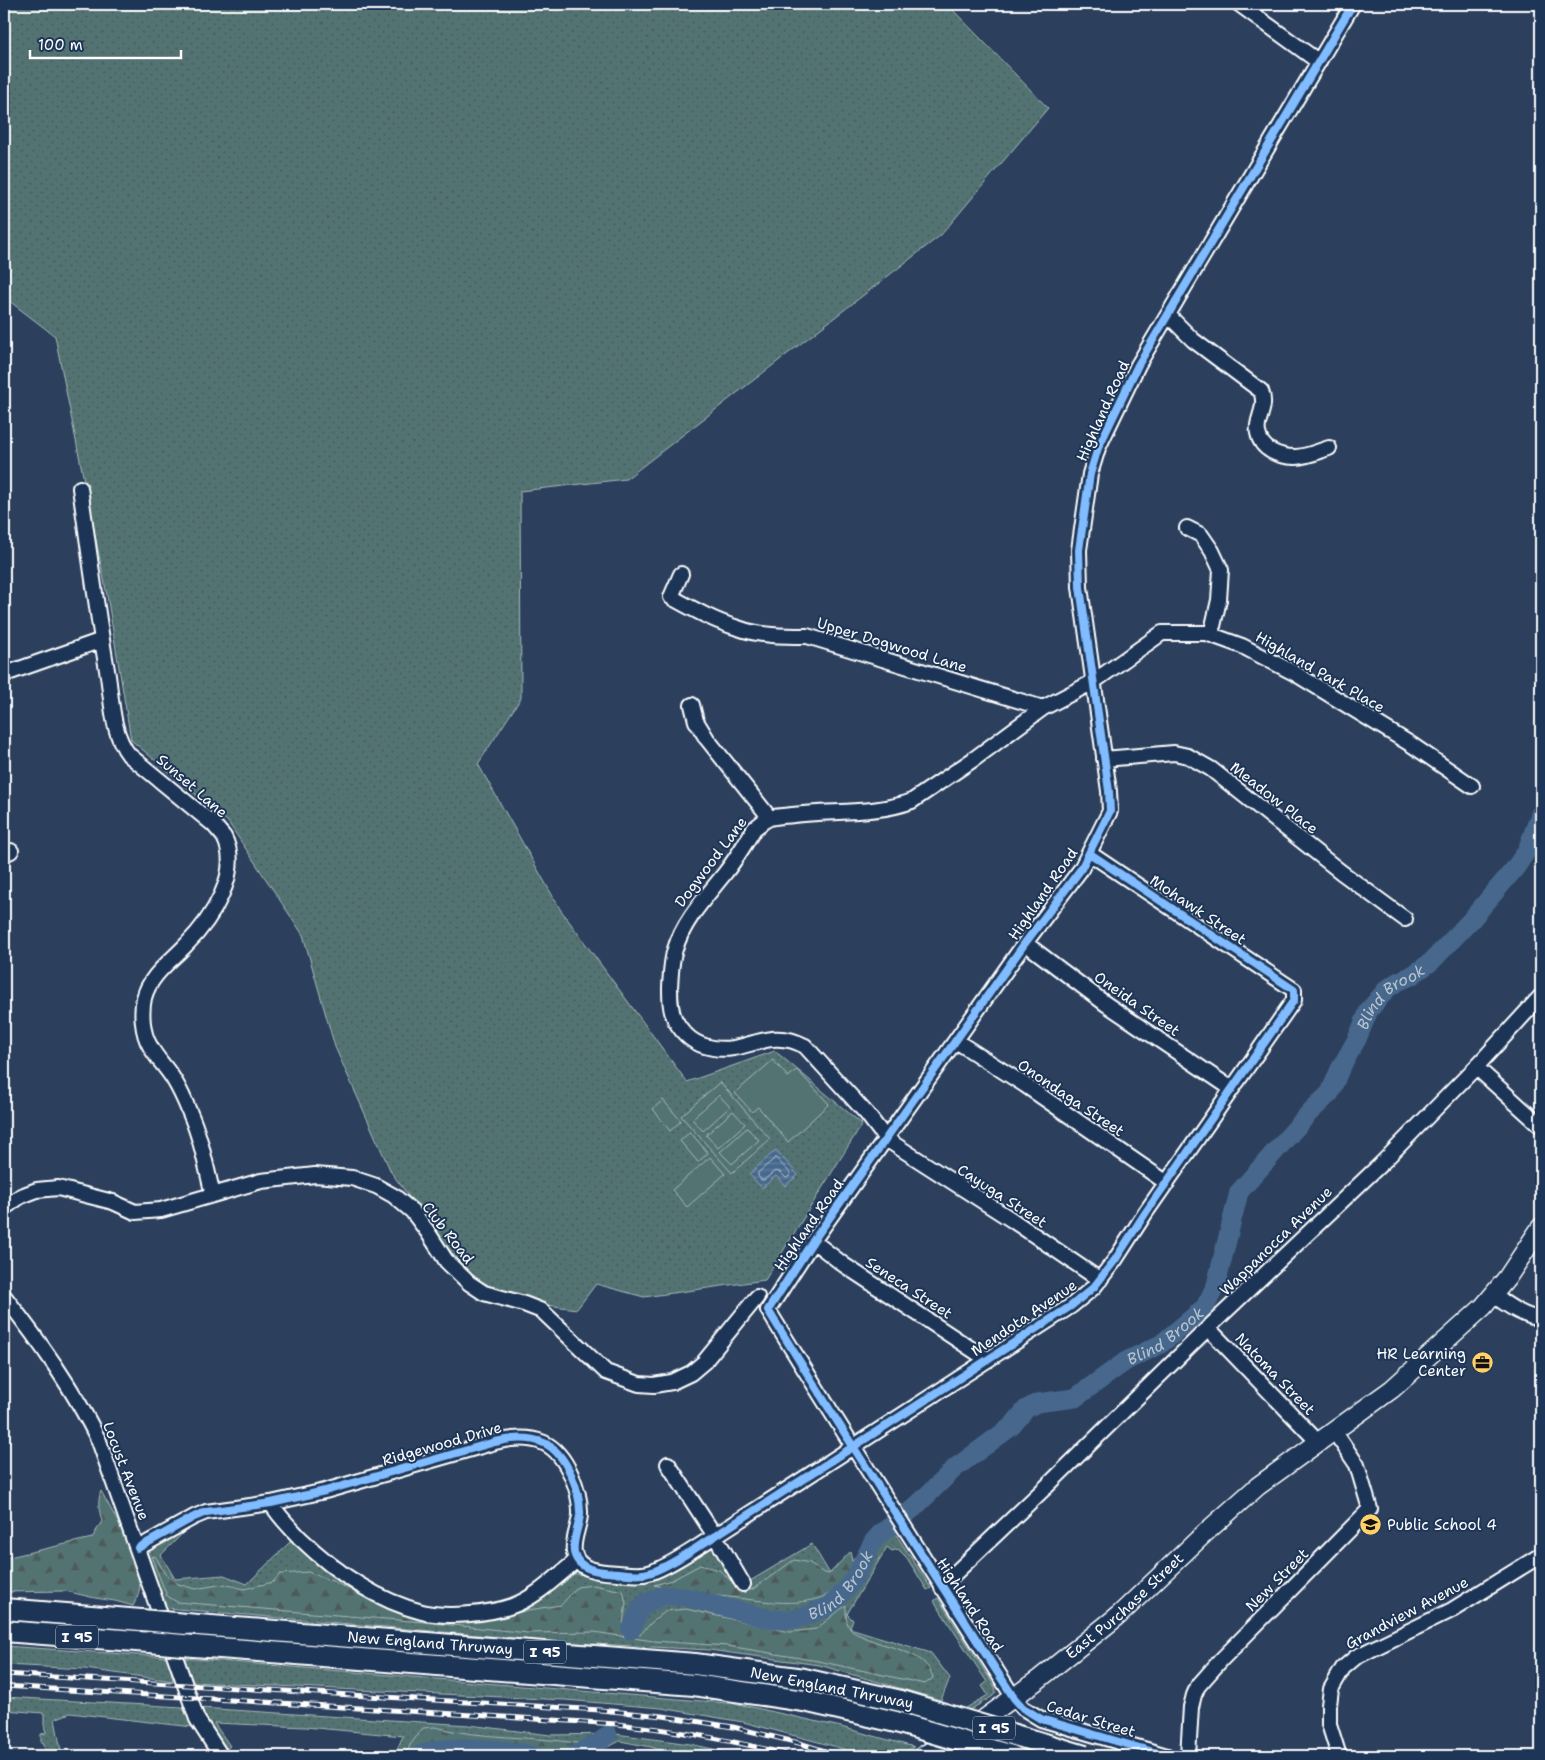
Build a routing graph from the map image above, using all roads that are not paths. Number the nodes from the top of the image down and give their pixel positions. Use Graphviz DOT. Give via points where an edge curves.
graph roads {
  1 [pos="1239,4"];
  2 [pos="1353,4"];
  3 [pos="1319,62"];
  4 [pos="1168,315"];
  5 [pos="1329,448"];
  6 [pos="80,488"];
  7 [pos="1187,528"];
  8 [pos="681,574"];
  9 [pos="1211,635"];
  10 [pos="102,640"];
  11 [pos="4,669"];
  12 [pos="1093,682"];
  13 [pos="692,705"];
  14 [pos="1043,708"];
  15 [pos="1104,759"];
  16 [pos="1472,786"];
  17 [pos="770,818"];
  18 [pos="1089,853"];
  19 [pos="1405,919"];
  20 [pos="1025,943"];
  21 [pos="1292,989"];
  22 [pos="1541,996"];
  23 [pos="956,1041"];
  24 [pos="1476,1067"];
  25 [pos="1232,1089"];
  26 [pos="1541,1126"];
  27 [pos="886,1138"];
  28 [pos="1167,1183"];
  29 [pos="213,1195"];
  30 [pos="4,1208"];
  31 [pos="1541,1227"];
  32 [pos="813,1241"];
  33 [pos="1100,1280"];
  34 [pos="1493,1295"];
  35 [pos="4,1296"];
  36 [pos="757,1297"];
  37 [pos="1541,1319"];
  38 [pos="1208,1328"];
  39 [pos="988,1360"];
  40 [pos="1334,1431"];
  41 [pos="1318,1442"];
  42 [pos="852,1447"];
  43 [pos="668,1464"];
  44 [pos="271,1503"];
  45 [pos="715,1536"];
  46 [pos="138,1548"];
  47 [pos="1541,1555"];
  48 [pos="577,1560"];
  49 [pos="743,1584"];
  50 [pos="942,1588"];
  51 [pos="4,1609"];
  52 [pos="4,1631"];
  53 [pos="1014,1698"];
  54 [pos="220,1756"];
  55 [pos="923,1756"];
  56 [pos="1012,1756"];
  57 [pos="1085,1756"];
  58 [pos="1167,1756"];
  59 [pos="1188,1756"];
  60 [pos="1339,1756"];
  1 -- 3 [label="street"];
  2 -- 3 [label="street, Highland Road"];
  3 -- 4 [label="street, Highland Road"];
  4 -- 5 [label="street" via="1193,340 1260,391 1264,398 1258,432 1270,451 1295,457"];
  4 -- 12 [label="street, Highland Road" via="1138,365 1098,448 1090,474 1079,550 1080,587"];
  6 -- 10 [label="street, Sunset Lane"];
  7 -- 9 [label="street" via="1202,536 1221,570 1219,600"];
  8 -- 14 [label="street, Upper Dogwood Lane" via="671,597 739,629 807,636"];
  9 -- 12 [label="street, Highland Park Place" via="1162,633"];
  9 -- 16 [label="street, Highland Park Place" via="1242,646 1296,674"];
  10 -- 11 [label="street" via="8,673"];
  10 -- 29 [label="street, Sunset Lane" via="117,732 124,749 214,825 224,837 228,850 224,888 217,902 205,923 149,984 142,1010 149,1045 174,1081 198,1134"];
  12 -- 14 [label="street, Dogwood Lane"];
  12 -- 15 [label="street, Highland Road"];
  13 -- 17 [label="street" via="696,721 707,739"];
  14 -- 17 [label="street, Dogwood Lane" via="912,801 846,812"];
  15 -- 18 [label="street, Highland Road" via="1110,811"];
  15 -- 19 [label="street, Meadow Place" via="1174,753 1188,756 1211,769"];
  17 -- 27 [label="street, Dogwood Lane" via="754,829 726,872 688,920 674,949 670,997 672,1014 689,1039 715,1048 776,1038 794,1040 805,1046"];
  18 -- 20 [label="street, Highland Road" via="1081,869"];
  18 -- 21 [label="street, Mohawk Street"];
  20 -- 23 [label="street, Highland Road"];
  20 -- 25 [label="street, Oneida Street" via="1106,1004"];
  21 -- 25 [label="street, Mendota Avenue" via="1294,1000"];
  22 -- 24 [label="street, Wappanocca Avenue"];
  23 -- 27 [label="street, Highland Road"];
  23 -- 28 [label="street, Onondaga Street"];
  24 -- 26 [label="street"];
  24 -- 38 [label="street, Wappanocca Avenue" via="1382,1163"];
  25 -- 28 [label="street, Mendota Avenue"];
  27 -- 32 [label="street, Highland Road"];
  27 -- 33 [label="street, Cayuga Street"];
  28 -- 33 [label="street, Mendota Avenue"];
  29 -- 30 [label="street, Club Road" via="162,1210 135,1212 113,1202 58,1188 37,1190"];
  29 -- 36 [label="street, Club Road" via="261,1181 315,1175 352,1178 376,1186 412,1212 447,1262 469,1283 484,1293 542,1311 606,1372 639,1384 672,1382 691,1374"];
  31 -- 34 [label="main road"];
  32 -- 39 [label="street, Seneca Street"];
  32 -- 42 [label="street, Highland Road" via="768,1310"];
  33 -- 39 [label="street, Mendota Avenue" via="1071,1306"];
  34 -- 37 [label="street" via="1516,1311"];
  34 -- 40 [label="main road" via="1464,1326 1392,1389"];
  35 -- 46 [label="street, Locust Avenue" via="32,1331 84,1411"];
  38 -- 41 [label="street, Natoma Street"];
  38 -- 50 [label="street, Wappanocca Avenue"];
  39 -- 42 [label="street, Mendota Avenue"];
  40 -- 41 [label="main road, East Purchase Street"];
  40 -- 59 [label="street, New Street" via="1357,1465 1370,1509 1198,1686 1191,1707"];
  41 -- 53 [label="main road, East Purchase Street" via="1240,1501 1120,1615"];
  42 -- 45 [label="street, Mendota Avenue"];
  42 -- 50 [label="street, Highland Road"];
  43 -- 45 [label="street"];
  44 -- 46 [label="street, Ridgewood Drive" via="206,1512"];
  44 -- 48 [label="street" via="296,1533 340,1572 385,1598 431,1614 489,1611 513,1605 534,1594"];
  44 -- 48 [label="street, Ridgewood Drive" via="357,1483 495,1442 529,1439 546,1444 553,1450 572,1478 580,1506 574,1545"];
  45 -- 48 [label="street" via="644,1574 598,1572"];
  45 -- 49 [label="street"];
  46 -- 54 [label="street, Locust Avenue" via="197,1719"];
  47 -- 60 [label="street, Grandview Avenue" via="1453,1609 1370,1650 1343,1668 1331,1689 1329,1705 1329,1724"];
  50 -- 53 [label="street, Highland Road"];
  51 -- 57 [label="highway, New England Thruway / I 95, bridge" via="695,1664 804,1679 902,1701"];
  52 -- 56 [label="highway, New England Thruway / I 95, bridge" via="694,1685 804,1701 896,1722"];
  53 -- 55 [label="main road, East Purchase Street"];
  53 -- 58 [label="street, Cedar Street" via="1041,1719"];
}
